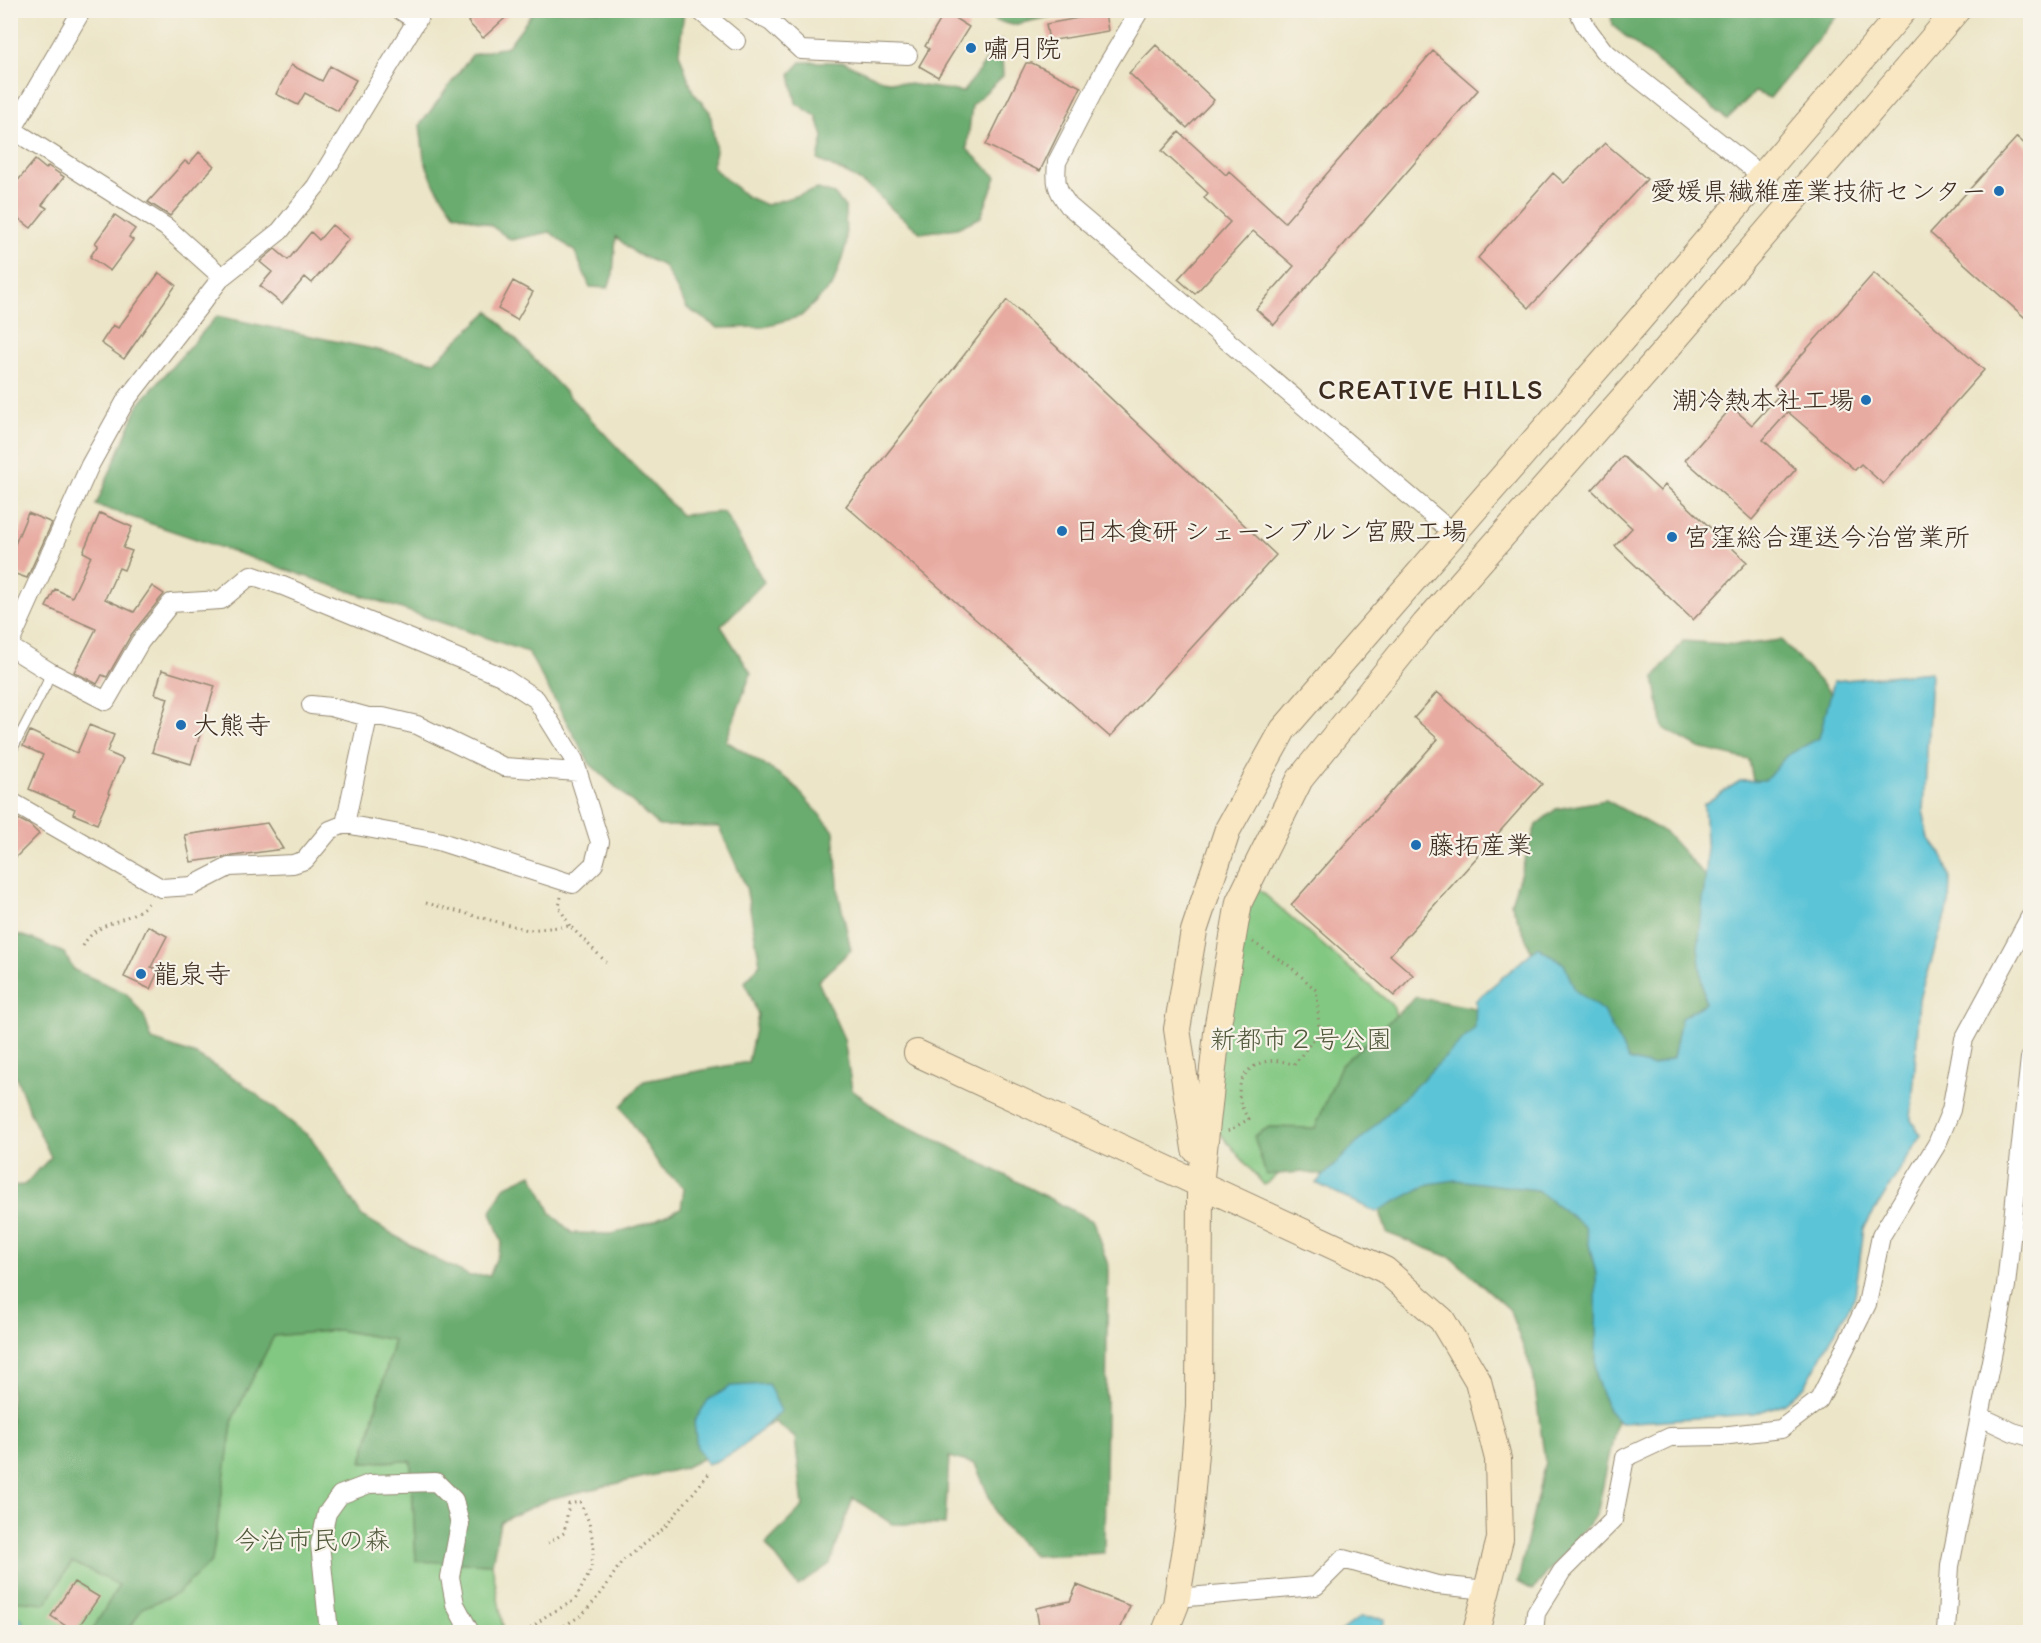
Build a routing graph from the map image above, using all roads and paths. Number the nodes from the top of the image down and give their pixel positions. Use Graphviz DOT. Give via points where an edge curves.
graph roads {
  1 [pos="82,10"];
  2 [pos="400,10"];
  3 [pos="699,10"];
  4 [pos="749,10"];
  5 [pos="1140,10"];
  6 [pos="1578,10"];
  7 [pos="1904,10"];
  8 [pos="1957,10"];
  9 [pos="420,16"];
  10 [pos="736,41"];
  11 [pos="908,55"];
  12 [pos="11,130"];
  13 [pos="1762,176"];
  14 [pos="222,277"];
  15 [pos="1453,533"];
  16 [pos="10,645"];
  17 [pos="50,672"];
  18 [pos="311,705"];
  19 [pos="368,717"];
  20 [pos="10,754"];
  21 [pos="578,772"];
  22 [pos="10,801"];
  23 [pos="345,824"];
  24 [pos="564,882"];
  25 [pos="161,888"];
  26 [pos="426,903"];
  27 [pos="2031,917"];
  28 [pos="570,926"];
  29 [pos="1234,930"];
  30 [pos="83,946"];
  31 [pos="606,962"];
  32 [pos="918,1053"];
  33 [pos="2031,1058"];
  34 [pos="1204,1143"];
  35 [pos="1200,1185"];
  36 [pos="1981,1417"];
  37 [pos="2031,1437"];
  38 [pos="711,1471"];
  39 [pos="548,1543"];
  40 [pos="1487,1590"];
  41 [pos="1177,1598"];
  42 [pos="1479,1630"];
  43 [pos="329,1632"];
  44 [pos="470,1632"];
  45 [pos="526,1632"];
  46 [pos="554,1632"];
  47 [pos="1165,1632"];
  48 [pos="1534,1632"];
  49 [pos="1946,1632"];
  1 -- 12 [label="street"];
  2 -- 9 [label="street"];
  3 -- 10 [label="street"];
  4 -- 11 [label="street" via="771,22 801,50"];
  5 -- 15 [label="street" via="1058,162 1058,192 1078,214"];
  6 -- 13 [label="street" via="1603,50"];
  7 -- 13 [label="street"];
  8 -- 29 [label="street" via="1425,624 1300,779 1239,902"];
  9 -- 14 [label="street" via="316,186 280,231"];
  12 -- 14 [label="street" via="166,227"];
  13 -- 15 [label="street"];
  14 -- 16 [label="street" via="126,400 90,465"];
  15 -- 35 [label="street" via="1283,730 1228,829 1194,931 1177,1029"];
  16 -- 17 [label="street"];
  17 -- 20 [label="lane"];
  17 -- 21 [label="street" via="106,701 140,642 171,603 221,600 251,575 501,676 536,699"];
  18 -- 19 [label="street" via="331,706"];
  19 -- 21 [label="street" via="417,725 504,767"];
  19 -- 23 [label="street"];
  21 -- 24 [label="street" via="600,842 594,864 573,884"];
  22 -- 25 [label="street"];
  23 -- 24 [label="street" via="438,841"];
  23 -- 25 [label="street" via="330,831 305,860 229,867 192,886"];
  24 -- 28 [label="path" via="559,907"];
  25 -- 30 [label="path" via="142,911 88,936"];
  26 -- 28 [label="path" via="528,930"];
  27 -- 48 [label="street" via="1964,1039 1951,1110 1937,1144 1881,1236 1868,1304 1819,1400 1781,1429 1670,1437 1625,1458 1613,1520 1562,1571 1536,1613"];
  28 -- 31 [label="path"];
  29 -- 34 [label="street"];
  29 -- 34 [label="path" via="1291,967 1317,991 1319,1032 1294,1065 1282,1060 1264,1061 1248,1069 1239,1097 1249,1119"];
  32 -- 35 [label="street"];
  33 -- 36 [label="street" via="2006,1286"];
  34 -- 35 [label="street"];
  35 -- 40 [label="street" via="1385,1270 1442,1320 1478,1381 1497,1460 1500,1539"];
  35 -- 41 [label="street" via="1199,1407 1189,1523"];
  36 -- 37 [label="street"];
  36 -- 49 [label="street" via="1950,1566"];
  38 -- 46 [label="path" via="665,1527 622,1561 582,1615"];
  39 -- 45 [label="path" via="564,1533 569,1504 580,1502 594,1547 591,1570 575,1600"];
  40 -- 41 [label="street" via="1437,1585 1343,1558 1316,1586"];
  40 -- 42 [label="street"];
  41 -- 47 [label="street"];
  43 -- 44 [label="street" via="320,1544 327,1513 340,1495 369,1484 424,1482 436,1482 454,1500 460,1524 450,1577 455,1604"];
}
